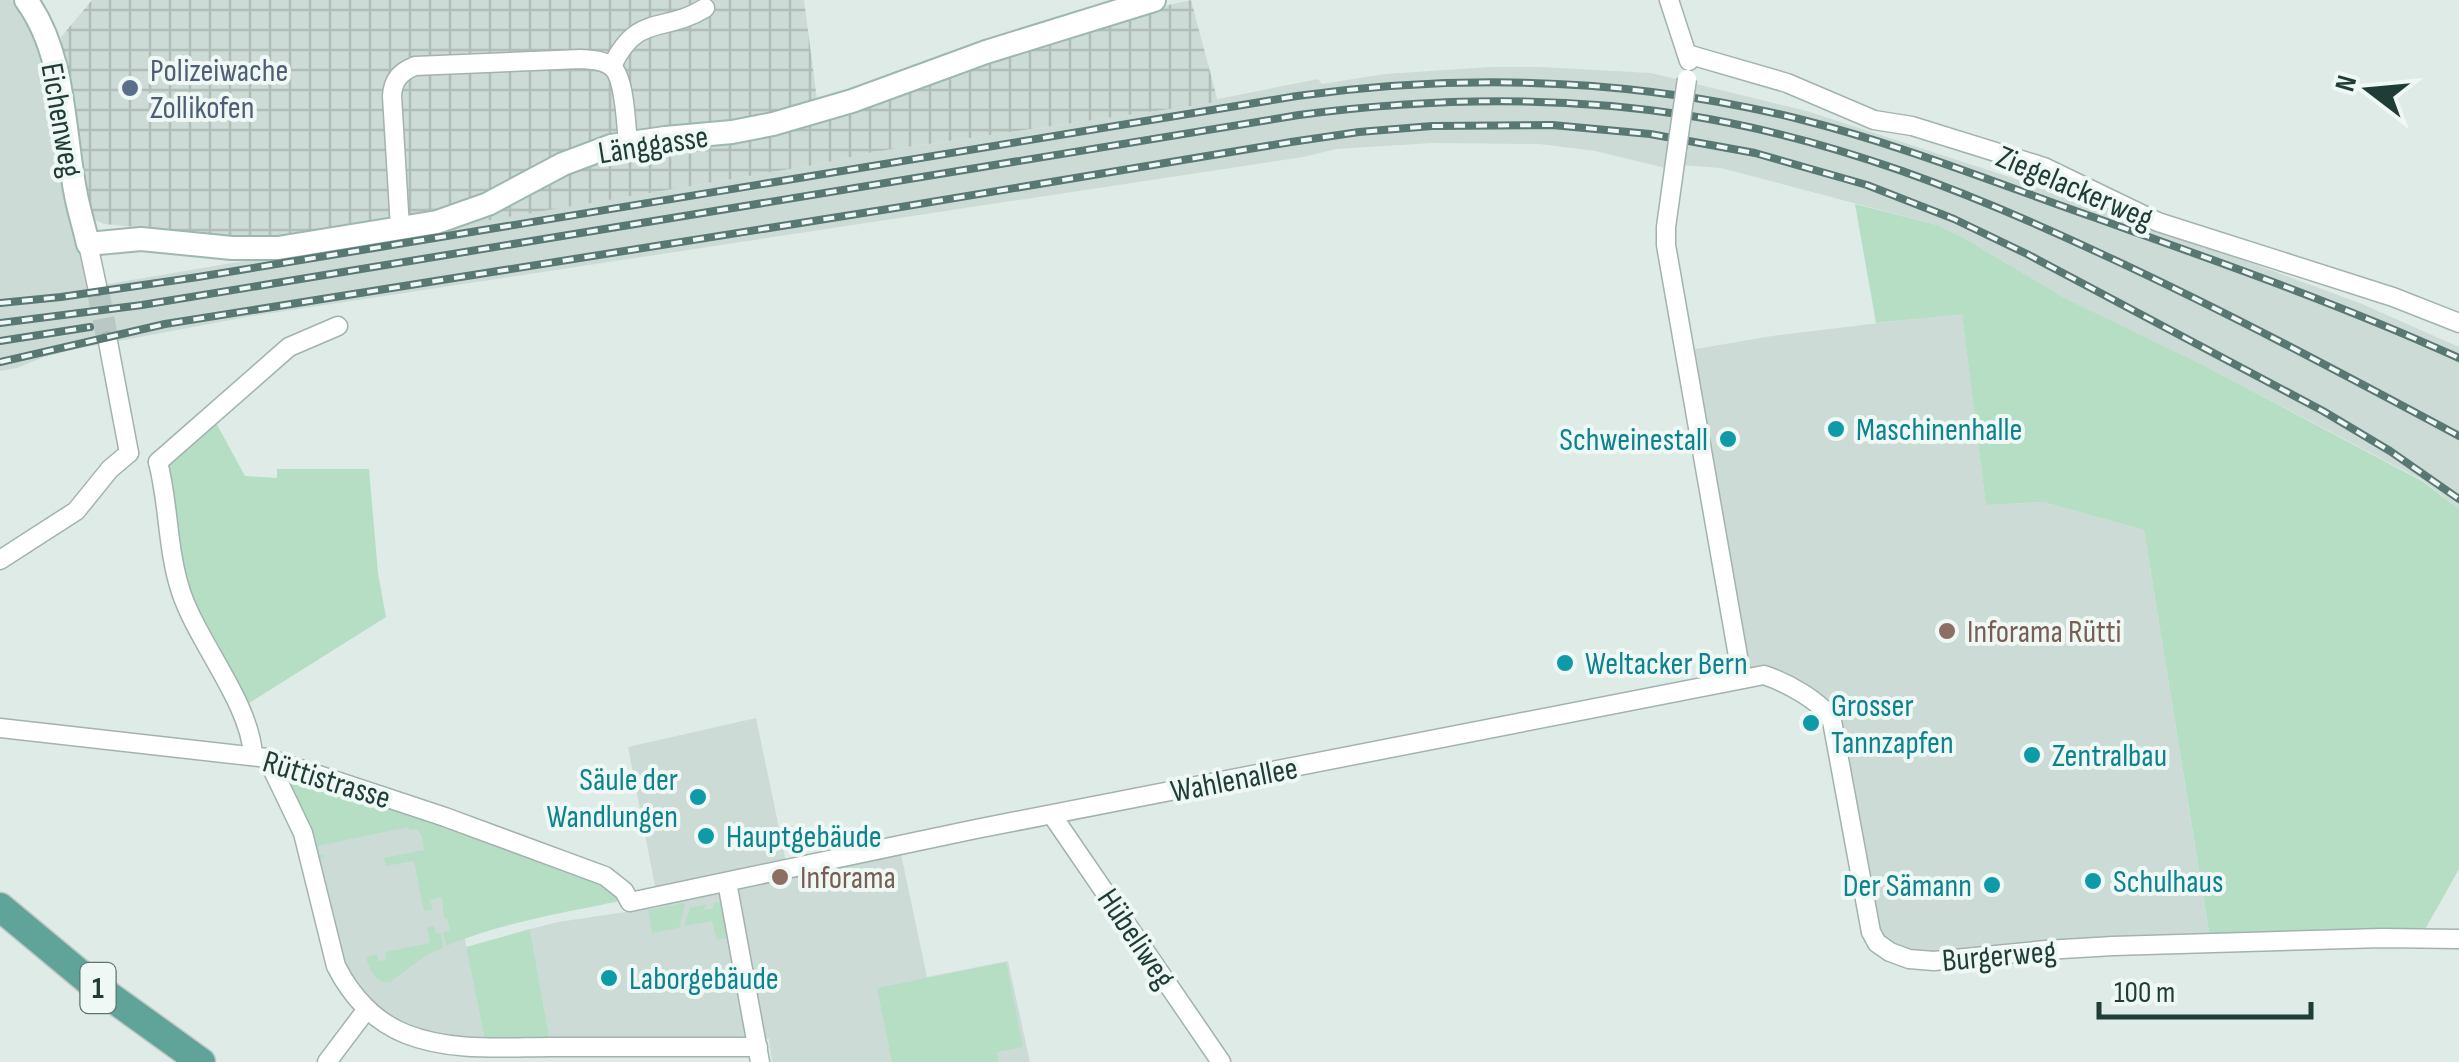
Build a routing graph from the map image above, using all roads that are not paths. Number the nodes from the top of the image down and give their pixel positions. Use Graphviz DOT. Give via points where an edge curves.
graph roads {
  1 [pos="26,0"];
  2 [pos="1154,0"];
  3 [pos="1669,0"];
  4 [pos="706,8"];
  5 [pos="1687,54"];
  6 [pos="612,66"];
  7 [pos="628,142"];
  8 [pos="400,228"];
  9 [pos="88,244"];
  10 [pos="97,286"];
  11 [pos="2459,323"];
  12 [pos="338,326"];
  13 [pos="108,342"];
  14 [pos="129,453"];
  15 [pos="158,462"];
  16 [pos="0,560"];
  17 [pos="1742,679"];
  18 [pos="7,729"];
  19 [pos="260,756"];
  20 [pos="1052,815"];
  21 [pos="728,882"];
  22 [pos="630,902"];
  23 [pos="0,908"];
  24 [pos="2459,939"];
  25 [pos="367,1009"];
  26 [pos="759,1055"];
  27 [pos="201,1062"];
  28 [pos="328,1062"];
  29 [pos="1220,1062"];
  1 -- 9 [label="street, Eichenweg" via="53,59"];
  2 -- 7 [label="street, Länggasse" via="773,124"];
  3 -- 5 [label="street"];
  4 -- 6 [label="street" via="644,28"];
  5 -- 11 [label="street, Ziegelackerweg" via="1787,82 1874,120 2044,167 2158,222"];
  5 -- 17 [label="street, bridge" via="1666,246"];
  6 -- 7 [label="street" via="620,79"];
  6 -- 8 [label="street" via="581,59 405,70 392,86"];
  7 -- 8 [label="street, Länggasse" via="576,158 462,215"];
  8 -- 9 [label="street, Länggasse" via="278,248 142,239"];
  9 -- 10 [label="street"];
  12 -- 15 [label="street" via="289,346"];
  13 -- 14 [label="street"];
  14 -- 15 [label="street"];
  14 -- 16 [label="street" via="76,511"];
  15 -- 19 [label="street" via="180,592"];
  17 -- 20 [label="street, Wahlenallee"];
  17 -- 24 [label="street, Burgerweg" via="1774,678 1828,714 1871,932 1899,956 1950,962 2113,946"];
  18 -- 19 [label="street, Rüttistrasse"];
  19 -- 22 [label="street, Rüttistrasse" via="604,876"];
  19 -- 25 [label="street" via="303,833 336,966"];
  20 -- 21 [label="street, Wahlenallee"];
  20 -- 29 [label="street, Hübeliweg"];
  21 -- 22 [label="street, Wahlenallee"];
  21 -- 26 [label="street"];
  23 -- 27 [label="main road, 1"];
  25 -- 26 [label="street" via="395,1030 442,1044"];
  25 -- 28 [label="street"];
}
